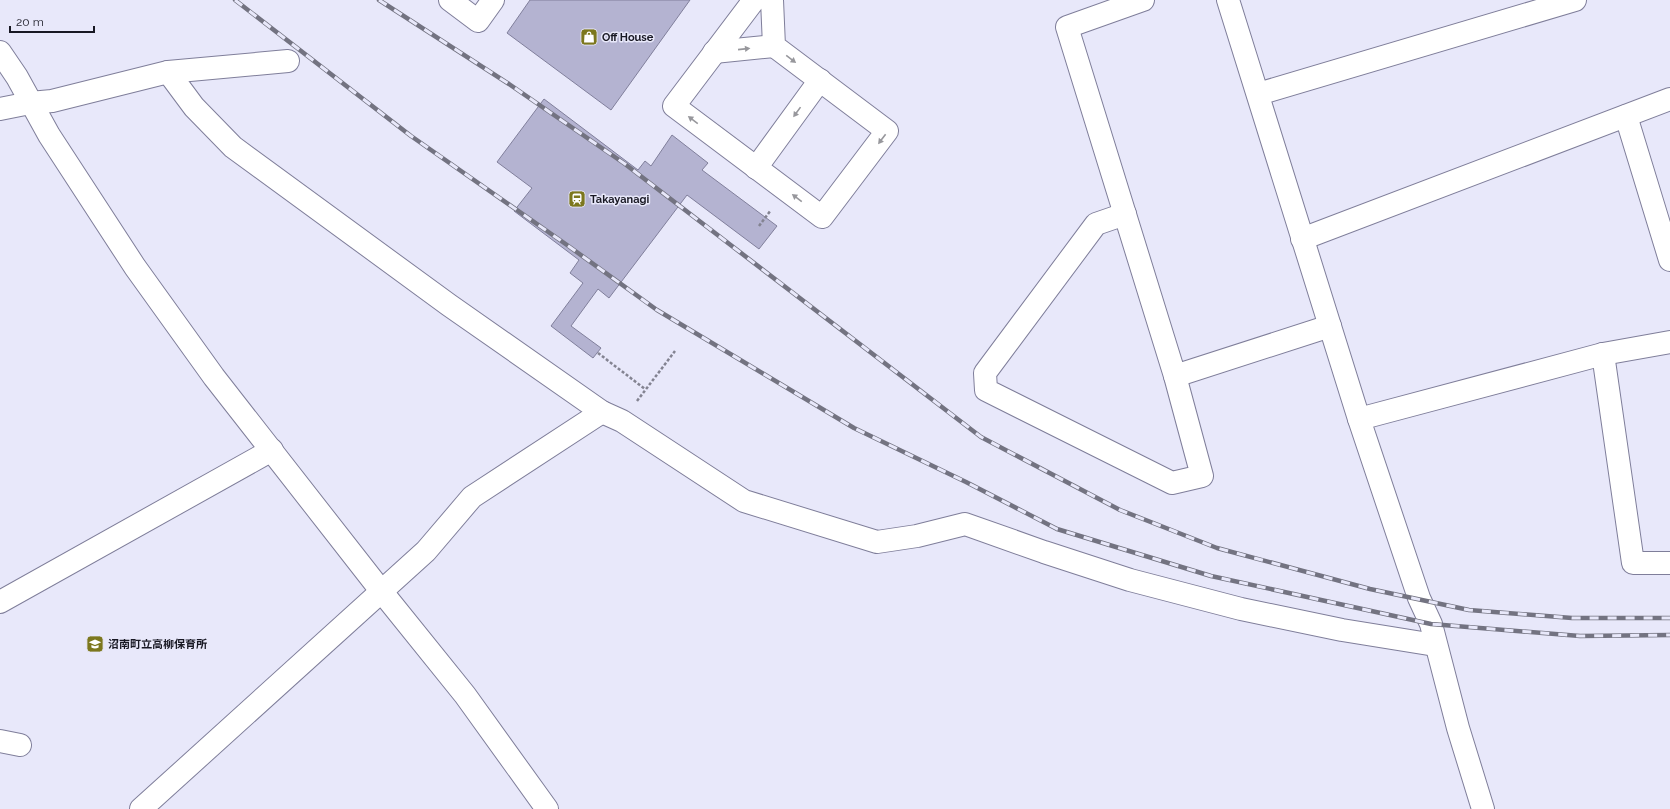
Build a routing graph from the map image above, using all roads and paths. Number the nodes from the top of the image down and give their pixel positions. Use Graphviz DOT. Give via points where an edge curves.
graph roads {
  1 [pos="450,0"];
  2 [pos="493,0"];
  3 [pos="754,0"];
  4 [pos="772,0"];
  5 [pos="1143,0"];
  6 [pos="1228,0"];
  7 [pos="1575,0"];
  8 [pos="774,46"];
  9 [pos="0,52"];
  10 [pos="714,52"];
  11 [pos="288,61"];
  12 [pos="168,72"];
  13 [pos="820,80"];
  14 [pos="1258,94"];
  15 [pos="1670,99"];
  16 [pos="30,103"];
  17 [pos="0,108"];
  18 [pos="1626,116"];
  19 [pos="756,168"];
  20 [pos="772,208"];
  21 [pos="1125,214"];
  22 [pos="759,226"];
  23 [pos="1302,239"];
  24 [pos="1670,260"];
  25 [pos="1330,326"];
  26 [pos="1670,342"];
  27 [pos="675,351"];
  28 [pos="598,353"];
  29 [pos="1603,354"];
  30 [pos="1175,376"];
  31 [pos="645,390"];
  32 [pos="602,412"];
  33 [pos="1358,419"];
  34 [pos="622,421"];
  35 [pos="272,450"];
  36 [pos="1670,563"];
  37 [pos="382,592"];
  38 [pos="0,602"];
  39 [pos="1435,645"];
  40 [pos="141,809"];
  41 [pos="547,809"];
  42 [pos="1483,809"];
  1 -- 2 [label="street" via="478,21"];
  3 -- 10 [label="street"];
  4 -- 8 [label="street"];
  5 -- 21 [label="street" via="1067,28"];
  6 -- 14 [label="street"];
  7 -- 14 [label="street"];
  10 -- 8 [label="street, one-way"];
  8 -- 13 [label="street, one-way"];
  9 -- 16 [label="street"];
  19 -- 10 [label="street, one-way" via="674,106"];
  11 -- 12 [label="street"];
  12 -- 16 [label="street"];
  12 -- 32 [label="street" via="194,107 233,147 449,305"];
  13 -- 19 [label="street, one-way"];
  13 -- 19 [label="street, one-way" via="887,131 822,217"];
  14 -- 23 [label="street"];
  15 -- 18 [label="street"];
  16 -- 17 [label="street"];
  16 -- 35 [label="street" via="135,267 214,377"];
  18 -- 23 [label="street"];
  18 -- 24 [label="street"];
  20 -- 22 [label="path"];
  21 -- 30 [label="street"];
  21 -- 30 [label="street" via="1096,224 985,373 986,390 1172,484 1202,476"];
  23 -- 25 [label="street"];
  25 -- 30 [label="street"];
  25 -- 33 [label="street"];
  26 -- 29 [label="street"];
  27 -- 31 [label="path"];
  28 -- 31 [label="path"];
  29 -- 33 [label="street"];
  29 -- 36 [label="street" via="1633,563"];
  31 -- 34 [label="path"];
  32 -- 34 [label="street"];
  32 -- 37 [label="street" via="472,497 426,551"];
  33 -- 39 [label="street" via="1419,598 1431,624"];
  34 -- 39 [label="street" via="744,501 877,542 917,536 965,524 1130,580 1227,605 1342,630"];
  35 -- 37 [label="street"];
  35 -- 38 [label="street"];
  37 -- 40 [label="street"];
  37 -- 41 [label="street" via="465,695"];
  39 -- 42 [label="street"];
}
